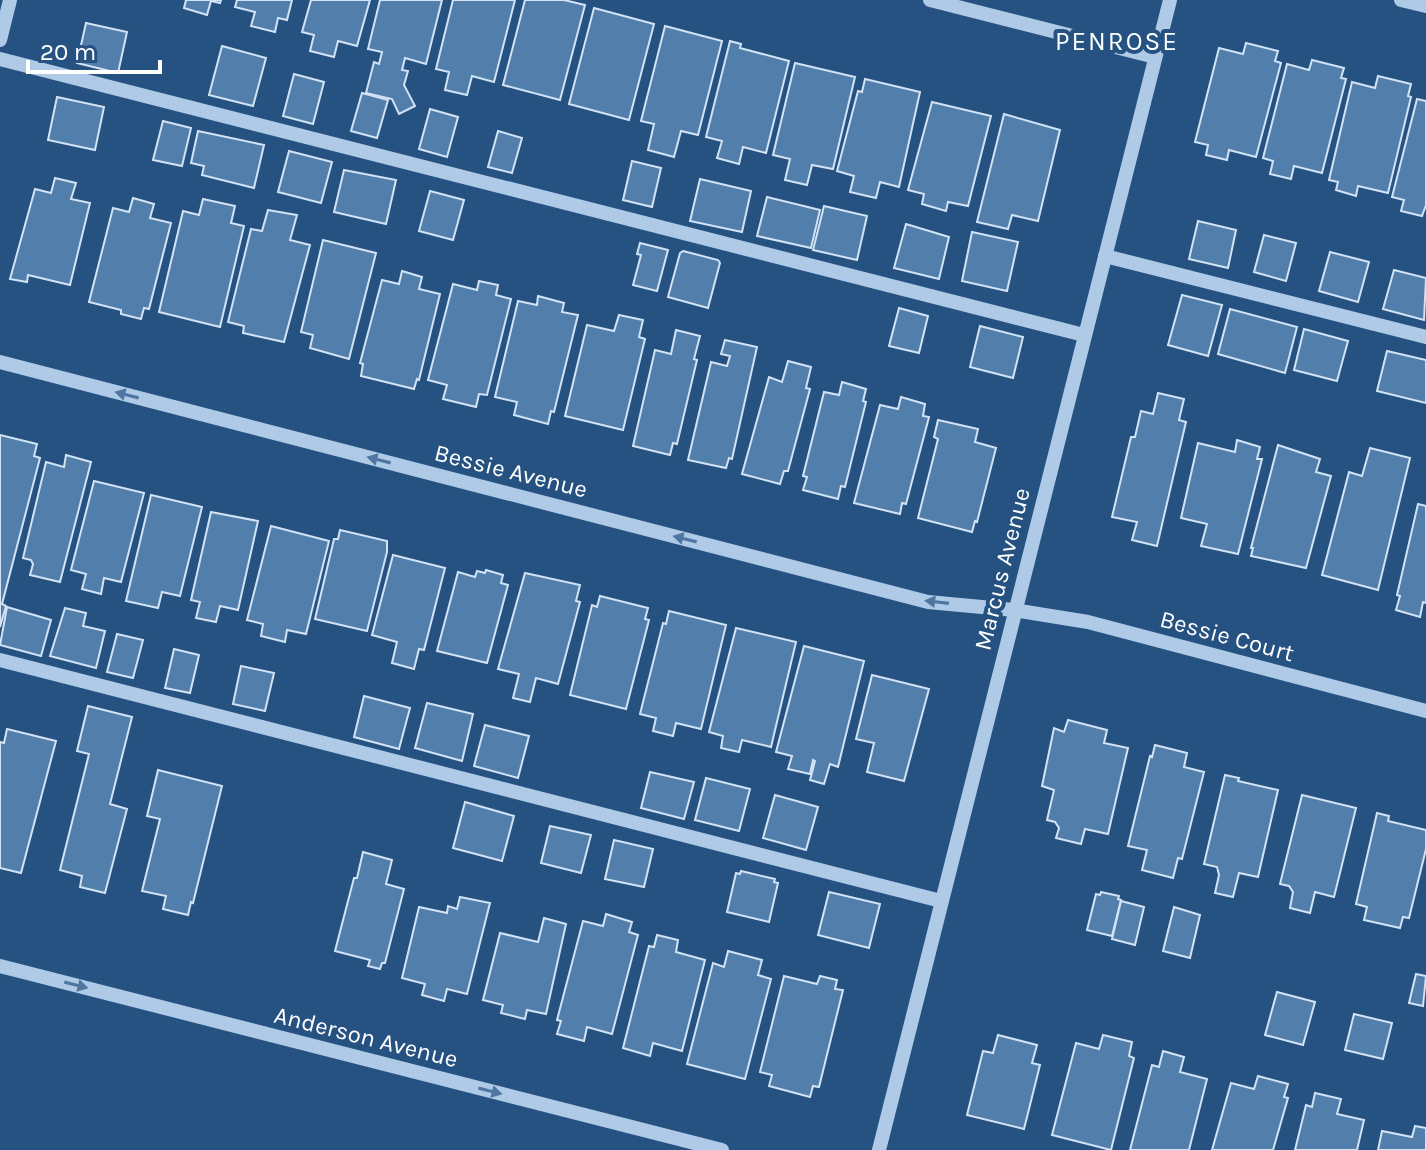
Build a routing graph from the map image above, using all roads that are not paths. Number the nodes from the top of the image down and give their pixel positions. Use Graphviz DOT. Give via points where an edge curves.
graph roads {
  1 [pos="10,0"];
  2 [pos="930,0"];
  3 [pos="1170,0"];
  4 [pos="1401,0"];
  5 [pos="1426,6"];
  6 [pos="0,40"];
  7 [pos="1155,57"];
  8 [pos="0,59"];
  9 [pos="1105,256"];
  10 [pos="1084,335"];
  11 [pos="1426,337"];
  12 [pos="0,362"];
  13 [pos="1014,610"];
  14 [pos="0,660"];
  15 [pos="1426,711"];
  16 [pos="941,901"];
  17 [pos="0,966"];
  18 [pos="722,1150"];
  19 [pos="879,1150"];
  1 -- 6 [label="street"];
  2 -- 7 [label="street"];
  3 -- 7 [label="street, Marcus Avenue"];
  4 -- 5 [label="street"];
  7 -- 9 [label="street, Marcus Avenue"];
  8 -- 10 [label="street"];
  9 -- 10 [label="street, Marcus Avenue"];
  9 -- 11 [label="street"];
  10 -- 13 [label="street, Marcus Avenue"];
  13 -- 12 [label="street, Bessie Avenue, one-way" via="928,602"];
  13 -- 15 [label="street, Bessie Court" via="1088,622"];
  13 -- 16 [label="street, Marcus Avenue"];
  14 -- 16 [label="street"];
  16 -- 19 [label="street, Marcus Avenue"];
  17 -- 18 [label="street, Anderson Avenue, one-way"];
}
